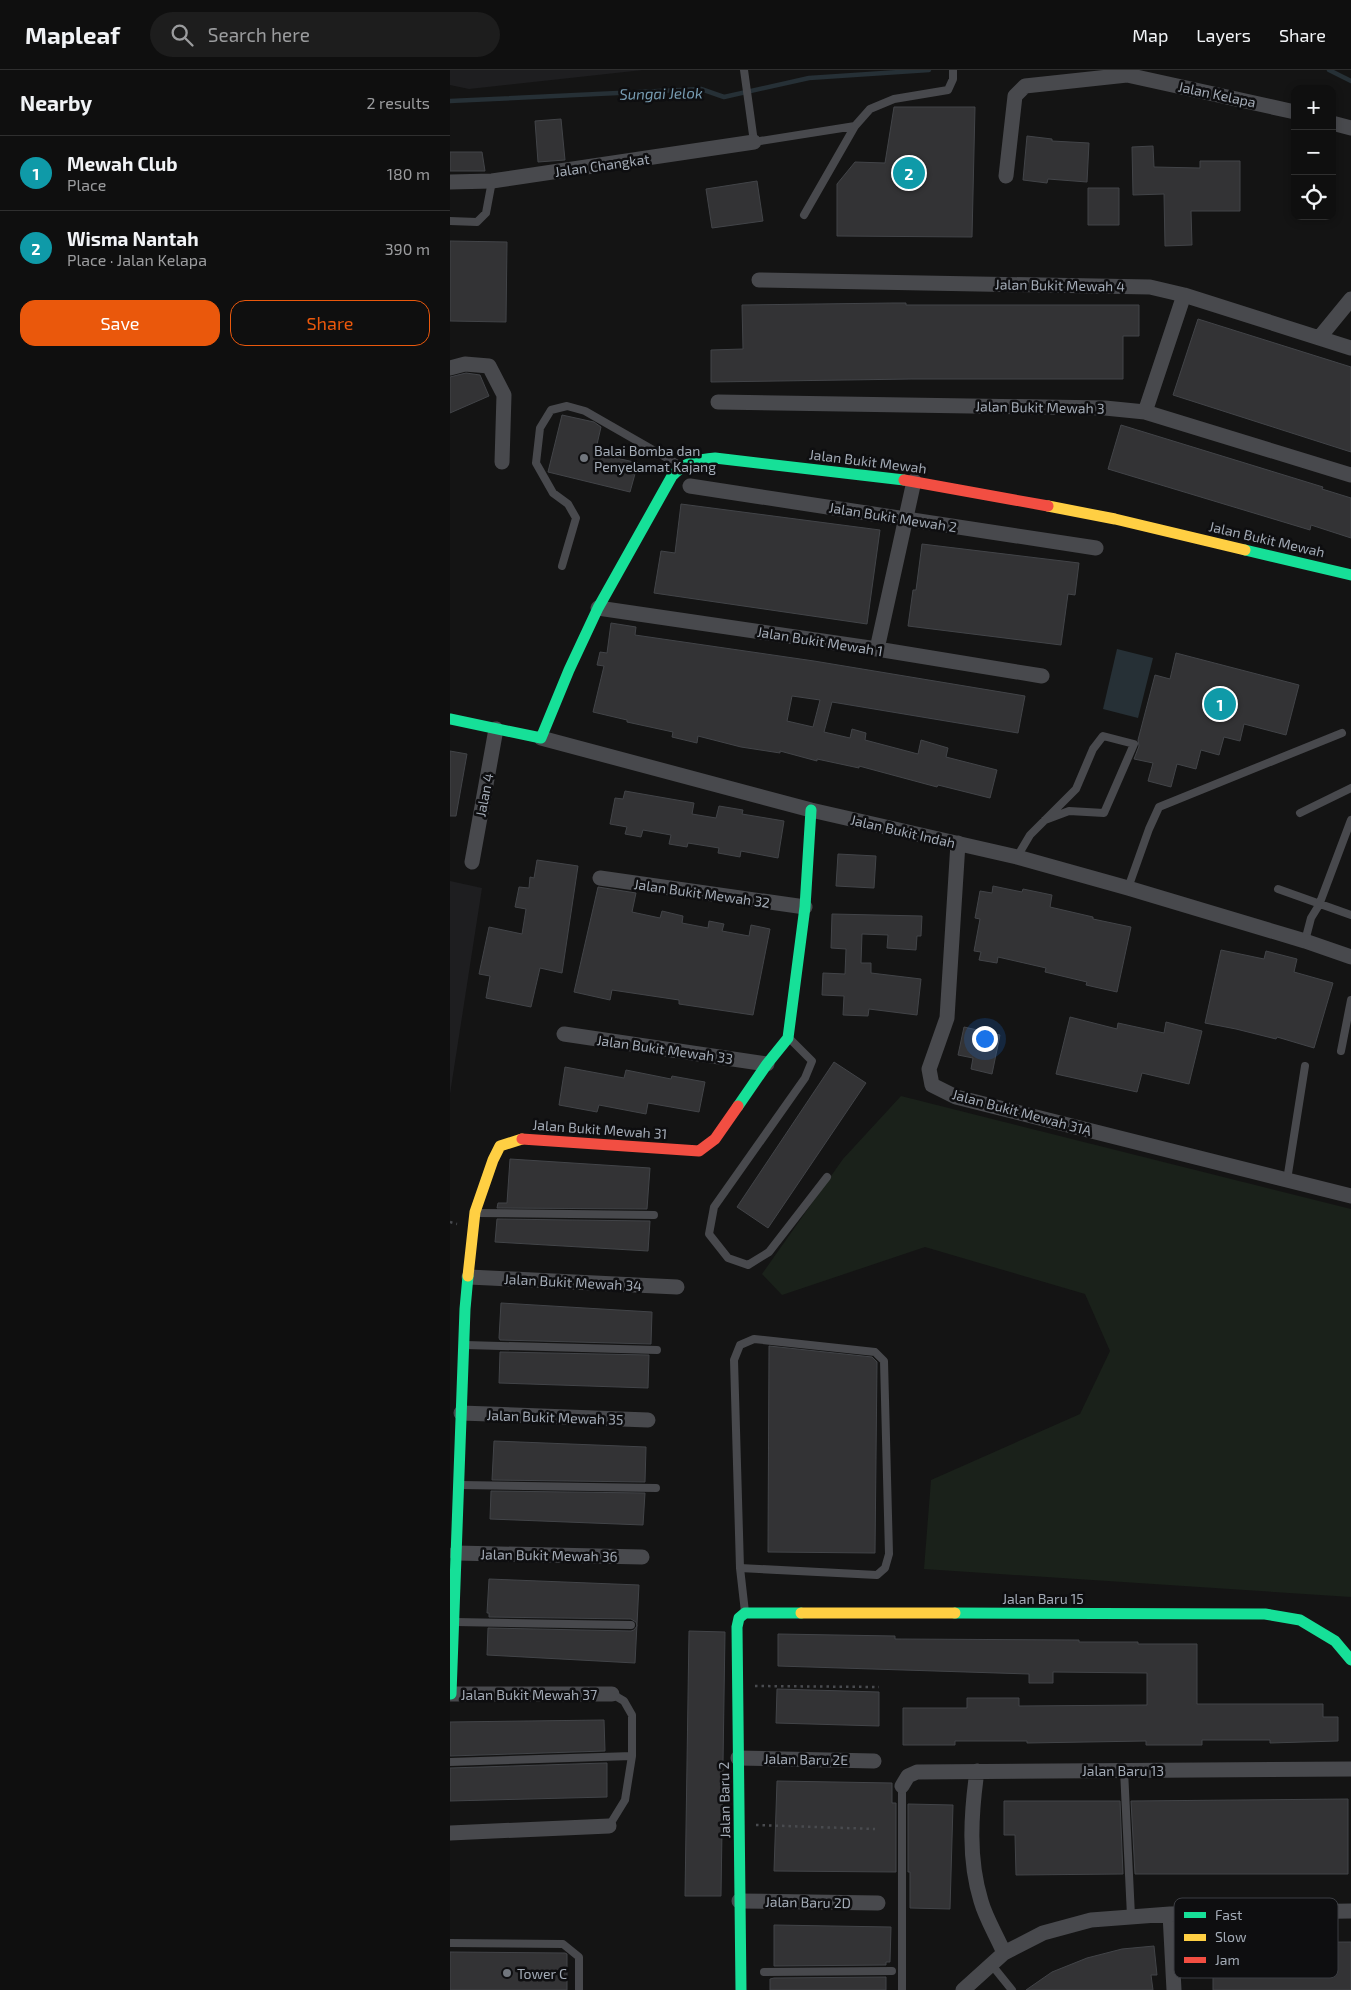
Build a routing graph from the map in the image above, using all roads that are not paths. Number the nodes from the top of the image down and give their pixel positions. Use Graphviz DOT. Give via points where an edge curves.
graph roads {
  1 [pos="744,70"];
  2 [pos="953,70"];
  3 [pos="1106,73"];
  4 [pos="1291,111"];
  5 [pos="1336,124"];
  6 [pos="855,126"];
  7 [pos="1351,128"];
  8 [pos="754,142"];
  9 [pos="1006,176"];
  10 [pos="492,181"];
  11 [pos="450,182"];
  12 [pos="804,215"];
  13 [pos="450,221"];
  14 [pos="759,280"];
  15 [pos="1184,295"];
  16 [pos="1351,299"];
  17 [pos="1320,338"];
  18 [pos="1351,348"];
  19 [pos="450,368"];
  20 [pos="718,402"];
  21 [pos="1144,412"];
  22 [pos="502,462"];
  23 [pos="681,466"];
  24 [pos="1351,475"];
  25 [pos="914,481"];
  26 [pos="690,486"];
  27 [pos="906,519"];
  28 [pos="1096,548"];
  29 [pos="562,566"];
  30 [pos="1351,575"];
  31 [pos="598,608"];
  32 [pos="877,649"];
  33 [pos="1042,676"];
  34 [pos="450,719"];
  35 [pos="496,729"];
  36 [pos="1342,733"];
  37 [pos="541,738"];
  38 [pos="1351,788"];
  39 [pos="811,810"];
  40 [pos="1300,813"];
  41 [pos="1045,820"];
  42 [pos="1351,820"];
  43 [pos="958,843"];
  44 [pos="1017,857"];
  45 [pos="472,862"];
  46 [pos="600,878"];
  47 [pos="1128,888"];
  48 [pos="1278,889"];
  49 [pos="1319,905"];
  50 [pos="805,907"];
  51 [pos="1351,915"];
  52 [pos="1305,941"];
  53 [pos="1351,957"];
  54 [pos="1351,1000"];
  55 [pos="564,1034"];
  56 [pos="788,1038"];
  57 [pos="1341,1051"];
  58 [pos="767,1064"];
  59 [pos="1305,1066"];
  60 [pos="827,1176"];
  61 [pos="1287,1180"];
  62 [pos="1351,1196"];
  63 [pos="475,1212"];
  64 [pos="654,1215"];
  65 [pos="469,1277"];
  66 [pos="677,1287"];
  67 [pos="463,1345"];
  68 [pos="657,1350"];
  69 [pos="461,1413"];
  70 [pos="648,1420"];
  71 [pos="458,1485"];
  72 [pos="656,1488"];
  73 [pos="456,1553"];
  74 [pos="642,1557"];
  75 [pos="740,1568"];
  76 [pos="745,1613"];
  77 [pos="453,1622"];
  78 [pos="631,1625"];
  79 [pos="1351,1660"];
  80 [pos="450,1694"];
  81 [pos="612,1694"];
  82 [pos="632,1756"];
  83 [pos="738,1758"];
  84 [pos="874,1761"];
  85 [pos="450,1762"];
  86 [pos="1351,1769"];
  87 [pos="1124,1770"];
  88 [pos="977,1771"];
  89 [pos="902,1786"];
  90 [pos="609,1826"];
  91 [pos="450,1833"];
  92 [pos="739,1901"];
  93 [pos="878,1903"];
  94 [pos="1338,1911"];
  95 [pos="1351,1911"];
  96 [pos="1170,1914"];
  97 [pos="1174,1914"];
  98 [pos="1131,1916"];
  99 [pos="450,1943"];
  100 [pos="1004,1953"];
  101 [pos="991,1964"];
  102 [pos="892,1971"];
  103 [pos="764,1972"];
  104 [pos="578,1990"];
  105 [pos="741,1990"];
  106 [pos="902,1990"];
  107 [pos="963,1990"];
  108 [pos="1012,1990"];
  109 [pos="1174,1990"];
  1 -- 8 [label="lane"];
  2 -- 6 [label="lane" via="948,90 894,99 870,109"];
  3 -- 4 [label="street, Jalan Kelapa"];
  3 -- 9 [label="street, Jalan Kelapa" via="1026,86 1015,96"];
  5 -- 7 [label="street"];
  6 -- 8 [label="lane"];
  6 -- 12 [label="lane"];
  8 -- 10 [label="street, Jalan Changkat"];
  10 -- 11 [label="street, Jalan Changkat"];
  10 -- 13 [label="lane" via="486,213 477,222"];
  14 -- 15 [label="street, Jalan Bukit Mewah 4" via="1130,286"];
  15 -- 17 [label="street, Jalan Bukit Mewah 4"];
  15 -- 21 [label="street"];
  16 -- 17 [label="street"];
  17 -- 18 [label="street, Jalan Bukit Mewah 4"];
  19 -- 22 [label="street" via="464,364 489,366 504,395"];
  20 -- 21 [label="street, Jalan Bukit Mewah 3" via="1106,408"];
  21 -- 24 [label="street, Jalan Bukit Mewah 3"];
  23 -- 25 [label="street, Jalan Bukit Mewah" via="699,458 715,458"];
  23 -- 29 [label="lane" via="585,411 567,406 551,410 540,428 536,463 552,493 568,504 576,518"];
  23 -- 31 [label="street" via="672,476"];
  25 -- 27 [label="street"];
  25 -- 30 [label="street, Jalan Bukit Mewah" via="1115,519"];
  26 -- 27 [label="street, Jalan Bukit Mewah 2"];
  27 -- 28 [label="street, Jalan Bukit Mewah 2"];
  27 -- 32 [label="street"];
  31 -- 32 [label="street, Jalan Bukit Mewah 1"];
  31 -- 37 [label="street"];
  32 -- 33 [label="street, Jalan Bukit Mewah 1"];
  34 -- 35 [label="street, Jalan Bukit Indah"];
  35 -- 37 [label="street, Jalan Bukit Indah"];
  35 -- 45 [label="street, Jalan 4"];
  36 -- 47 [label="lane" via="1159,807"];
  37 -- 39 [label="street, Jalan Bukit Indah"];
  38 -- 40 [label="lane"];
  39 -- 43 [label="street, Jalan Bukit Indah"];
  39 -- 50 [label="street"];
  41 -- 41 [label="lane" via="1069,811 1104,813 1134,744 1103,736 1076,789"];
  41 -- 44 [label="lane" via="1030,835"];
  42 -- 49 [label="lane"];
  43 -- 44 [label="street, Jalan Bukit Indah"];
  43 -- 61 [label="street, Jalan Bukit Mewah 31A" via="947,1018 929,1070 932,1085 956,1097"];
  44 -- 47 [label="street, Jalan Bukit Indah"];
  46 -- 50 [label="street, Jalan Bukit Mewah 32"];
  47 -- 52 [label="street, Jalan Bukit Indah"];
  48 -- 49 [label="lane"];
  49 -- 51 [label="lane"];
  49 -- 52 [label="lane" via="1311,918"];
  50 -- 56 [label="street"];
  52 -- 53 [label="street, Jalan Bukit Indah"];
  54 -- 57 [label="lane"];
  55 -- 58 [label="street, Jalan Bukit Mewah 33"];
  56 -- 58 [label="street, Jalan Bukit Mewah 31"];
  56 -- 60 [label="lane" via="812,1061 805,1078 714,1207 709,1234 728,1258 748,1265 769,1252"];
  58 -- 63 [label="street, Jalan Bukit Mewah 31" via="715,1139 698,1151 522,1139 500,1146"];
  59 -- 61 [label="lane"];
  61 -- 62 [label="street, Jalan Bukit Mewah 31A"];
  63 -- 64 [label="lane"];
  63 -- 65 [label="street, Jalan Bukit Mewah 31"];
  65 -- 66 [label="street, Jalan Bukit Mewah 34"];
  65 -- 67 [label="street, Jalan Bukit Mewah 31"];
  67 -- 68 [label="lane"];
  67 -- 69 [label="street, Jalan Bukit Mewah 31"];
  69 -- 70 [label="street, Jalan Bukit Mewah 35"];
  69 -- 71 [label="street, Jalan Bukit Mewah 31"];
  71 -- 72 [label="lane"];
  71 -- 73 [label="street, Jalan Bukit Mewah 31"];
  73 -- 74 [label="street, Jalan Bukit Mewah 36"];
  73 -- 77 [label="street, Jalan Bukit Mewah 31"];
  75 -- 75 [label="lane" via="734,1360 740,1345 754,1339 875,1352 884,1361 889,1554 885,1568 877,1575"];
  75 -- 76 [label="lane"];
  76 -- 79 [label="street, Jalan Baru 15" via="1265,1614 1300,1620 1335,1641"];
  76 -- 83 [label="street, Jalan Baru 2" via="739,1618 737,1627"];
  77 -- 78 [label="lane"];
  77 -- 80 [label="street, Jalan Bukit Mewah 31"];
  80 -- 81 [label="street, Jalan Bukit Mewah 37"];
  81 -- 82 [label="lane, Jalan Bukit Mewah 37" via="624,1701 632,1715"];
  82 -- 85 [label="lane"];
  82 -- 90 [label="lane, Jalan Bukit Mewah 37" via="625,1800"];
  83 -- 84 [label="street, Jalan Baru 2E"];
  83 -- 92 [label="street, Jalan Baru 2"];
  86 -- 87 [label="street, Jalan Baru 13"];
  87 -- 88 [label="street, Jalan Baru 13"];
  87 -- 98 [label="lane"];
  88 -- 89 [label="street, Jalan Baru 13" via="917,1772 908,1776"];
  88 -- 100 [label="street" via="971,1848 981,1901"];
  89 -- 106 [label="lane"];
  90 -- 91 [label="street"];
  92 -- 93 [label="street, Jalan Baru 2D"];
  92 -- 105 [label="street, Jalan Baru 2"];
  94 -- 95 [label="street"];
  96 -- 97 [label="street"];
  96 -- 98 [label="street"];
  96 -- 109 [label="street"];
  98 -- 100 [label="street" via="1091,1920 1043,1933"];
  99 -- 104 [label="lane" via="564,1944 579,1957"];
  100 -- 101 [label="street"];
  101 -- 107 [label="street"];
  101 -- 108 [label="lane"];
  102 -- 103 [label="lane"];
}
